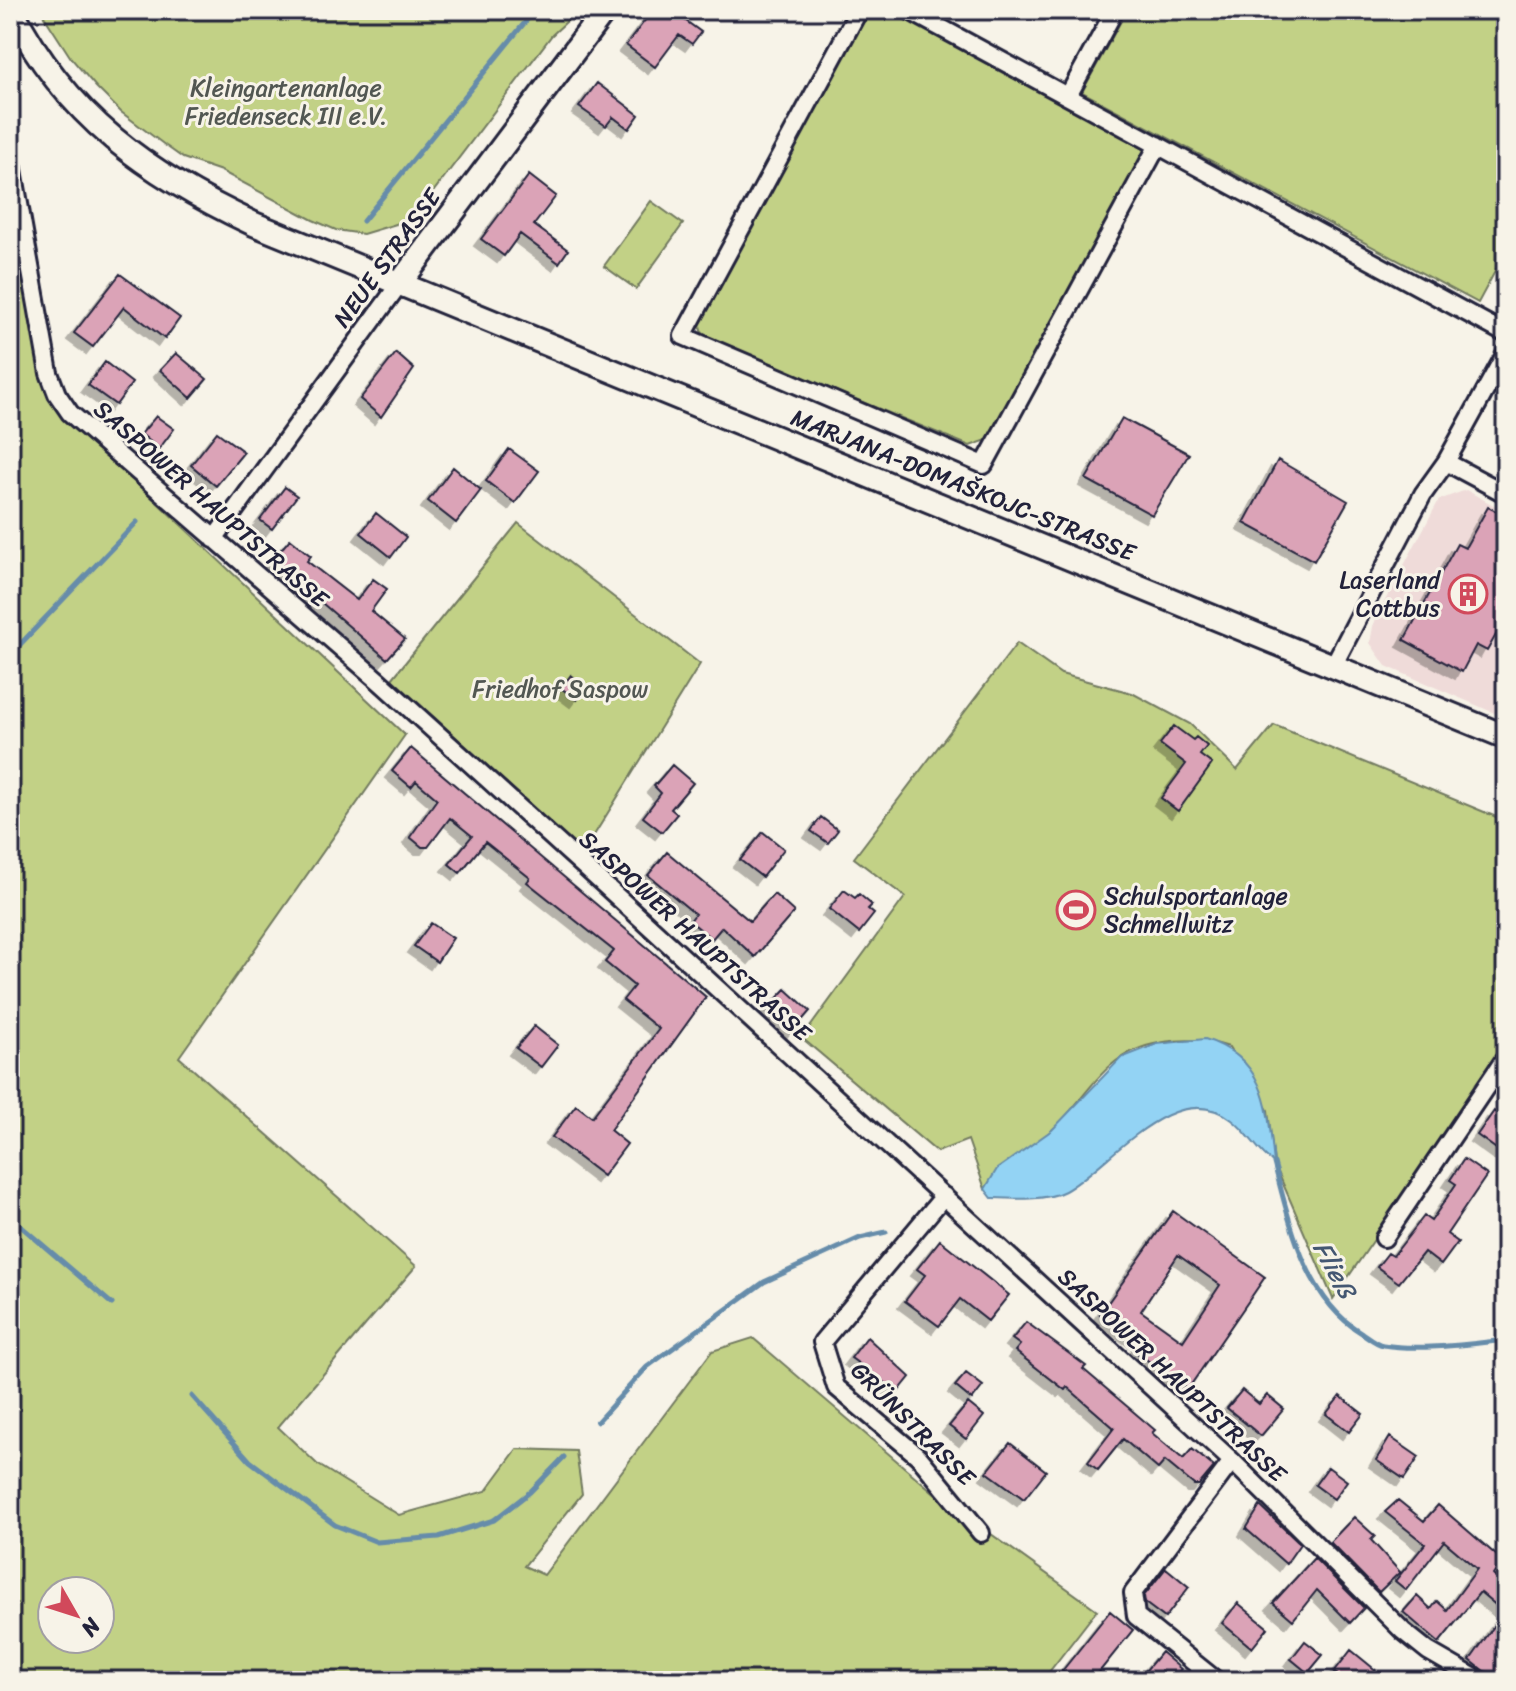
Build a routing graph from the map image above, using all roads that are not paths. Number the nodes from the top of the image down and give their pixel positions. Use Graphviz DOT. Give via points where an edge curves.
graph roads {
  1 [pos="12,10"];
  2 [pos="605,10"];
  3 [pos="859,10"];
  4 [pos="908,10"];
  5 [pos="1115,10"];
  6 [pos="1068,96"];
  7 [pos="1158,145"];
  8 [pos="10,153"];
  9 [pos="400,283"];
  10 [pos="1506,334"];
  11 [pos="1506,353"];
  12 [pos="1446,462"];
  13 [pos="1506,494"];
  14 [pos="214,539"];
  15 [pos="1334,664"];
  16 [pos="1506,737"];
  17 [pos="1506,1057"];
  18 [pos="944,1196"];
  19 [pos="1384,1238"];
  20 [pos="1232,1461"];
  21 [pos="981,1533"];
  22 [pos="1217,1681"];
  23 [pos="1480,1681"];
  1 -- 9 [label="street, MARJANA-DOMAŠKOJC-STRASSE" via="58,82 104,133 141,163 254,224"];
  2 -- 9 [label="street, NEUE STRASSE"];
  3 -- 7 [label="street" via="683,336 984,465"];
  4 -- 6 [label="street"];
  5 -- 6 [label="street"];
  6 -- 7 [label="street"];
  7 -- 10 [label="street"];
  8 -- 14 [label="street, SASPOWER HAUPTSTRASSE" via="57,394 70,413"];
  9 -- 14 [label="street, NEUE STRASSE"];
  9 -- 15 [label="street, MARJANA-DOMAŠKOJC-STRASSE"];
  11 -- 12 [label="street"];
  12 -- 13 [label="street"];
  12 -- 15 [label="street" via="1423,494"];
  14 -- 18 [label="street, SASPOWER HAUPTSTRASSE" via="399,699"];
  15 -- 16 [label="street, MARJANA-DOMAŠKOJC-STRASSE"];
  17 -- 19 [label="street"];
  18 -- 20 [label="street, SASPOWER HAUPTSTRASSE"];
  18 -- 21 [label="street, GRÜNSTRASSE" via="822,1342 836,1387 918,1456"];
  20 -- 22 [label="street" via="1133,1593 1132,1603 1136,1616"];
  20 -- 23 [label="street, SASPOWER HAUPTSTRASSE" via="1403,1631"];
}
